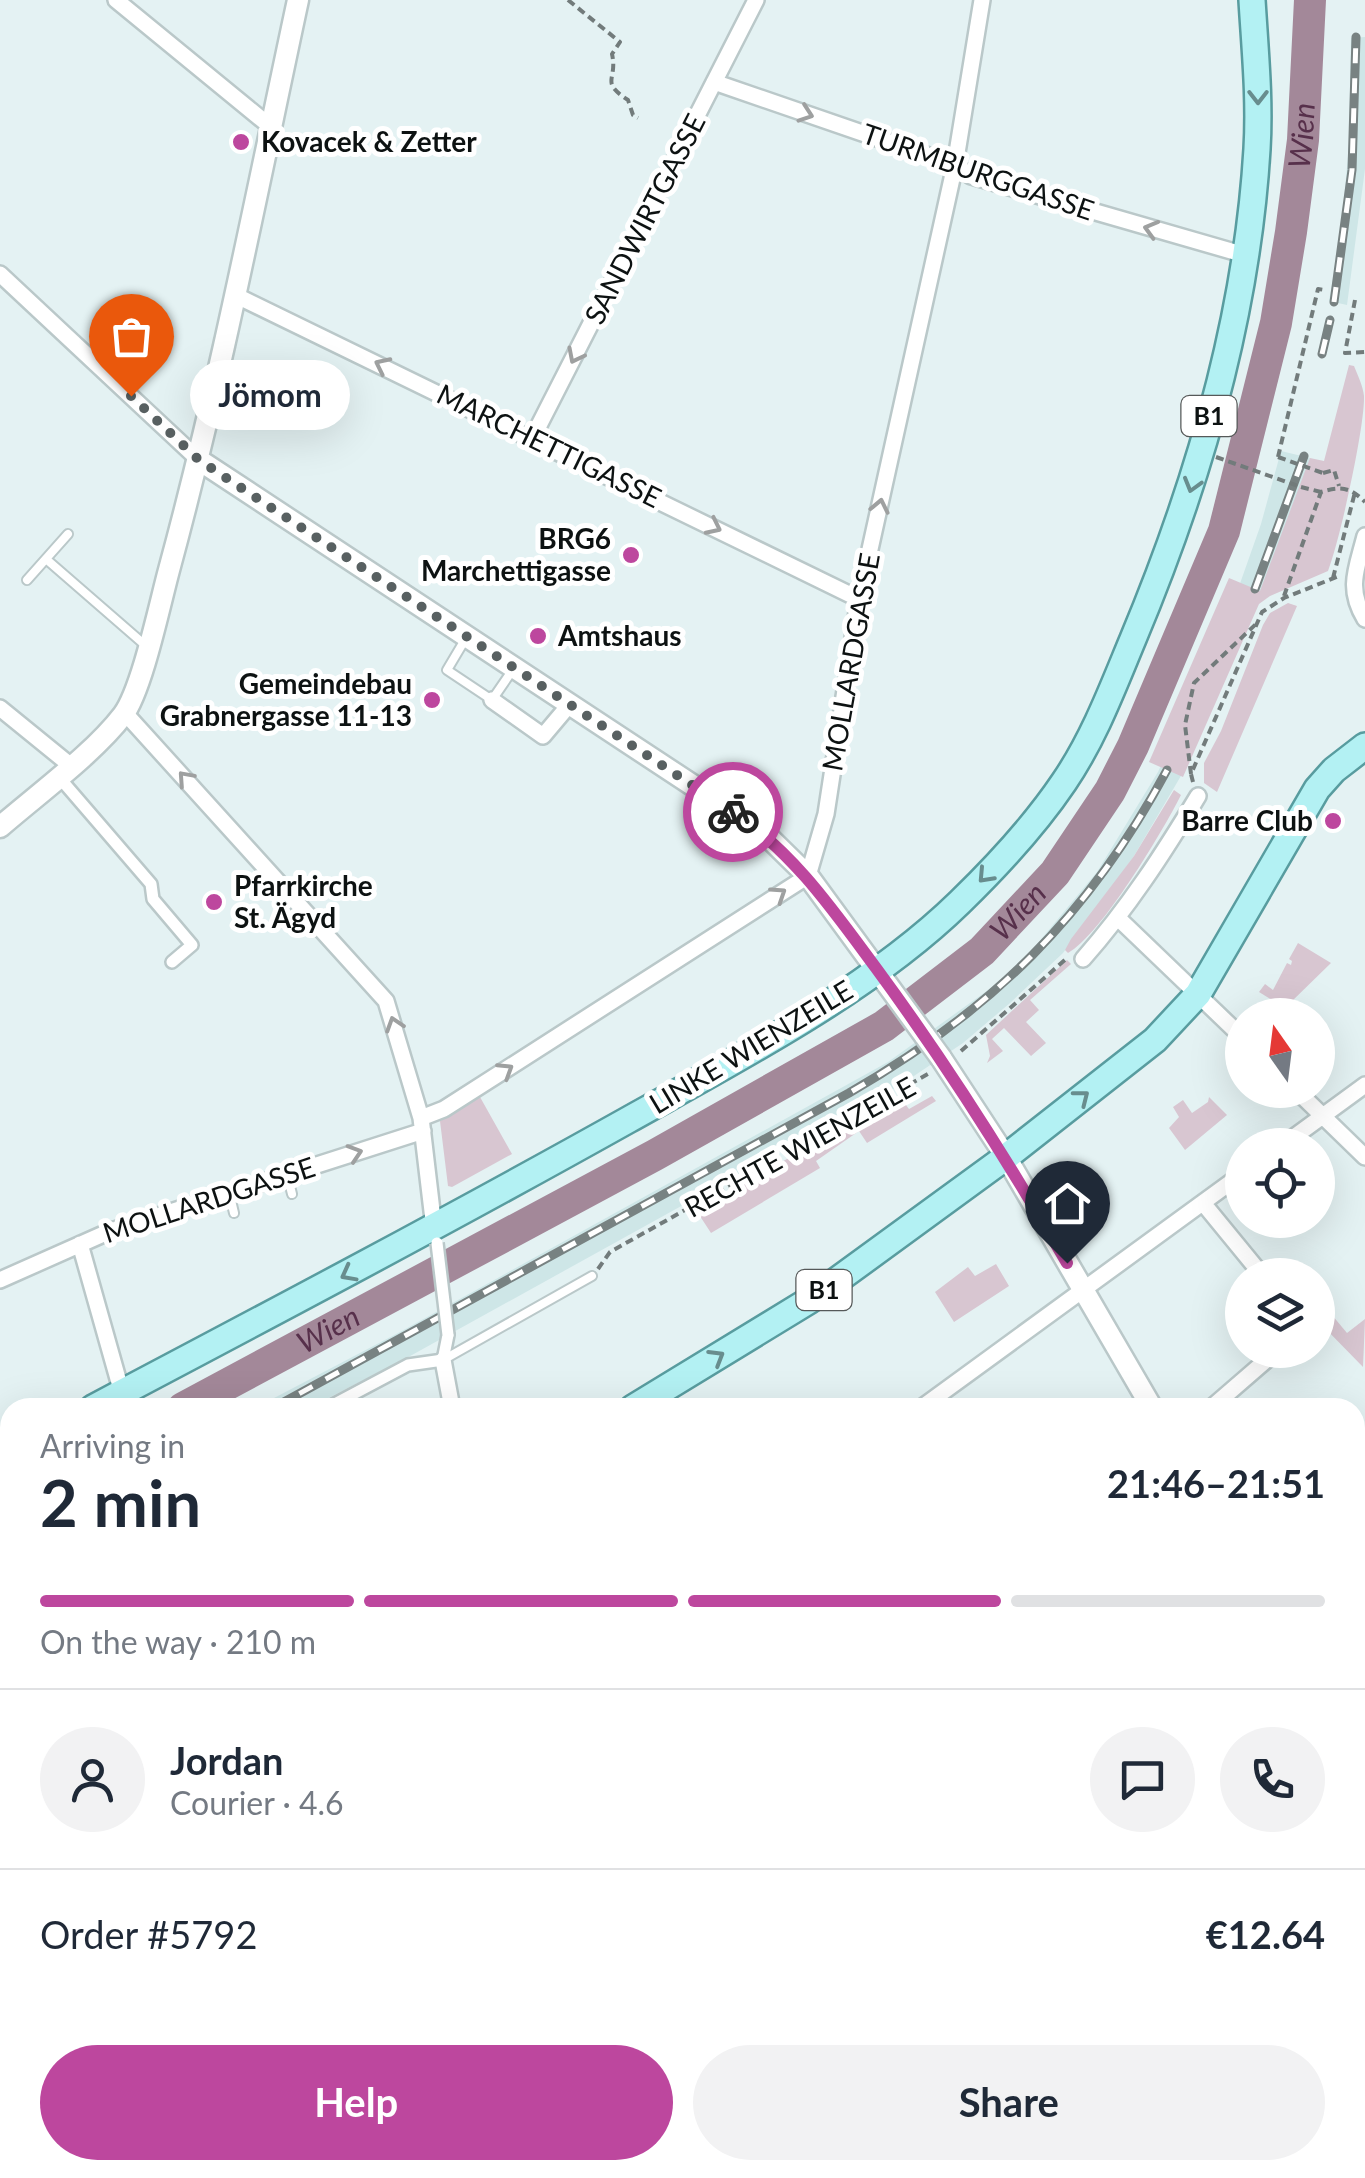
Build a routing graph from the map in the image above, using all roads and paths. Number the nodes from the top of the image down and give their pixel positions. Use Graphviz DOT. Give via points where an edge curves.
graph roads {
  1 [pos="116,0"];
  2 [pos="298,0"];
  3 [pos="568,0"];
  4 [pos="756,0"];
  5 [pos="982,0"];
  6 [pos="1252,0"];
  7 [pos="714,82"];
  8 [pos="638,118"];
  9 [pos="270,128"];
  10 [pos="955,165"];
  11 [pos="1245,254"];
  12 [pos="0,274"];
  13 [pos="1325,290"];
  14 [pos="237,296"];
  15 [pos="1355,300"];
  16 [pos="1365,352"];
  17 [pos="533,437"];
  18 [pos="1216,457"];
  19 [pos="199,460"];
  20 [pos="1340,486"];
  21 [pos="1321,492"];
  22 [pos="1355,492"];
  23 [pos="1365,502"];
  24 [pos="68,534"];
  25 [pos="1365,536"];
  26 [pos="46,558"];
  27 [pos="27,580"];
  28 [pos="1284,598"];
  29 [pos="859,599"];
  30 [pos="1365,619"];
  31 [pos="1257,622"];
  32 [pos="467,636"];
  33 [pos="148,648"];
  34 [pos="514,668"];
  35 [pos="492,700"];
  36 [pos="570,704"];
  37 [pos="0,708"];
  38 [pos="125,713"];
  39 [pos="1365,746"];
  40 [pos="64,771"];
  41 [pos="1191,774"];
  42 [pos="1198,796"];
  43 [pos="0,827"];
  44 [pos="808,876"];
  45 [pos="1119,919"];
  46 [pos="1083,959"];
  47 [pos="172,962"];
  48 [pos="884,978"];
  49 [pos="1198,994"];
  50 [pos="1225,1020"];
  51 [pos="943,1061"];
  52 [pos="1365,1086"];
  53 [pos="1315,1108"];
  54 [pos="1323,1116"];
  55 [pos="422,1124"];
  56 [pos="1306,1128"];
  57 [pos="1006,1158"];
  58 [pos="1365,1158"];
  59 [pos="287,1174"];
  60 [pos="1225,1187"];
  61 [pos="229,1192"];
  62 [pos="292,1194"];
  63 [pos="1203,1203"];
  64 [pos="234,1213"];
  65 [pos="435,1236"];
  66 [pos="80,1244"];
  67 [pos="1248,1258"];
  68 [pos="592,1276"];
  69 [pos="0,1280"];
  70 [pos="1083,1290"];
  71 [pos="444,1360"];
  72 [pos="1257,1368"];
  73 [pos="122,1392"];
  74 [pos="111,1398"];
  75 [pos="353,1398"];
  76 [pos="450,1398"];
  77 [pos="649,1398"];
  78 [pos="935,1398"];
  79 [pos="1146,1398"];
  80 [pos="1222,1398"];
  1 -- 9 [label="street"];
  2 -- 9 [label="street"];
  3 -- 8 [label="path" via="620,42 609,82"];
  4 -- 7 [label="street, SANDWIRTGASSE"];
  5 -- 10 [label="street, MOLLARDGASSE"];
  6 -- 11 [label="main road, LINKE WIENZEILE / B1, one-way" via="1258,128"];
  7 -- 10 [label="street, TURMBURGGASSE, one-way"];
  7 -- 17 [label="street, SANDWIRTGASSE, one-way"];
  9 -- 14 [label="street"];
  11 -- 10 [label="street, TURMBURGGASSE, one-way" via="972,176"];
  29 -- 10 [label="street, MOLLARDGASSE, one-way"];
  11 -- 48 [label="main road, LINKE WIENZEILE / B1, one-way" via="1183,516 1089,738 1064,782 990,871"];
  12 -- 19 [label="street"];
  13 -- 20 [label="path, bridge" via="1318,288 1278,457 1322,473 1334,470"];
  17 -- 14 [label="street, MARCHETTIGASSE, one-way"];
  14 -- 19 [label="street"];
  15 -- 16 [label="path" via="1345,353"];
  17 -- 29 [label="street, MARCHETTIGASSE, one-way"];
  18 -- 21 [label="path, bridge"];
  19 -- 32 [label="street"];
  19 -- 33 [label="street"];
  20 -- 21 [label="path"];
  20 -- 22 [label="path"];
  21 -- 28 [label="path"];
  22 -- 23 [label="path"];
  22 -- 28 [label="path" via="1332,578"];
  24 -- 26 [label="lane"];
  25 -- 30 [label="street" via="1353,595"];
  26 -- 27 [label="lane"];
  26 -- 33 [label="lane"];
  28 -- 31 [label="path"];
  29 -- 44 [label="street, MOLLARDGASSE" via="826,814"];
  31 -- 41 [label="path"];
  31 -- 41 [label="path, bridge" via="1194,682 1185,726"];
  32 -- 34 [label="street"];
  32 -- 35 [label="lane" via="447,670"];
  33 -- 38 [label="street"];
  34 -- 35 [label="lane"];
  34 -- 36 [label="street"];
  35 -- 36 [label="street" via="544,736"];
  36 -- 44 [label="street" via="762,831"];
  37 -- 40 [label="street"];
  38 -- 40 [label="street"];
  55 -- 38 [label="street, one-way" via="386,1001"];
  39 -- 49 [label="main road, B1" via="1334,770 1304,809"];
  40 -- 43 [label="street"];
  40 -- 47 [label="street" via="192,945"];
  41 -- 42 [label="path"];
  42 -- 45 [label="street"];
  44 -- 48 [label="street"];
  55 -- 44 [label="street, MOLLARDGASSE, one-way"];
  45 -- 46 [label="street"];
  45 -- 49 [label="street"];
  46 -- 51 [label="path, RECHTE WIENZEILE" via="1064,958 982,1035"];
  48 -- 51 [label="street, bridge"];
  48 -- 65 [label="main road, LINKE WIENZEILE / B1"];
  49 -- 50 [label="street"];
  57 -- 49 [label="main road, B1, one-way" via="1155,1040"];
  51 -- 57 [label="street"];
  51 -- 68 [label="path, RECHTE WIENZEILE" via="610,1252"];
  52 -- 54 [label="street"];
  53 -- 54 [label="street"];
  54 -- 56 [label="street"];
  54 -- 58 [label="street"];
  59 -- 55 [label="street, MOLLARDGASSE, one-way"];
  55 -- 65 [label="street"];
  57 -- 70 [label="street"];
  77 -- 57 [label="main road, B1, one-way" via="810,1300"];
  59 -- 61 [label="street, MOLLARDGASSE"];
  59 -- 62 [label="lane"];
  60 -- 63 [label="street"];
  61 -- 64 [label="lane"];
  61 -- 66 [label="street, MOLLARDGASSE"];
  63 -- 67 [label="street"];
  63 -- 70 [label="street"];
  65 -- 71 [label="street, bridge" via="448,1335"];
  65 -- 73 [label="main road, LINKE WIENZEILE / B1, one-way"];
  66 -- 69 [label="street, MOLLARDGASSE"];
  66 -- 73 [label="street"];
  68 -- 71 [label="lane"];
  70 -- 78 [label="street"];
  70 -- 79 [label="street"];
  71 -- 75 [label="street" via="408,1366"];
  71 -- 76 [label="street"];
  72 -- 80 [label="street"];
  73 -- 74 [label="main road, LINKE WIENZEILE / B1"];
}
